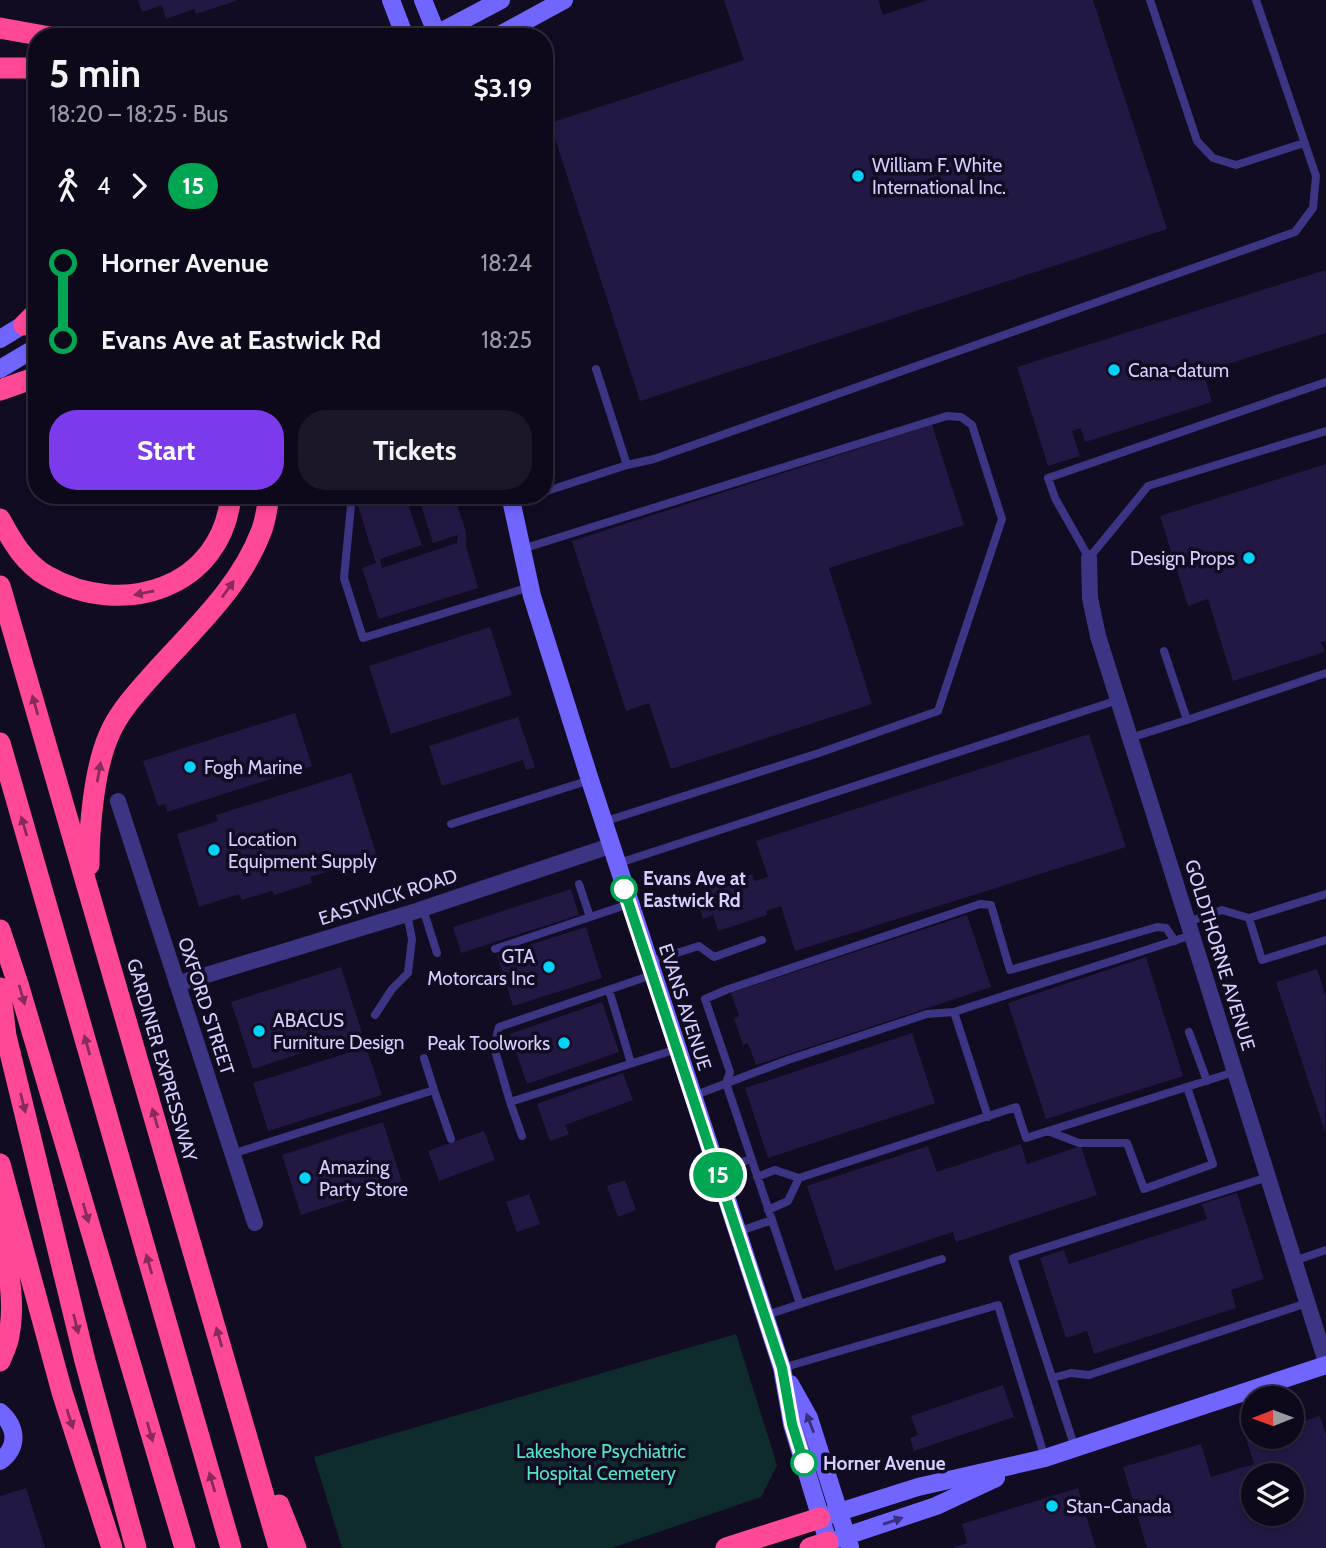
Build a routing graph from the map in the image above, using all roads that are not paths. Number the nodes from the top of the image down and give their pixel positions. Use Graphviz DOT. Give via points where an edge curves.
graph roads {
  1 [pos="391,0"];
  2 [pos="423,0"];
  3 [pos="501,0"];
  4 [pos="564,0"];
  5 [pos="1150,0"];
  6 [pos="1256,0"];
  7 [pos="0,28"];
  8 [pos="402,28"];
  9 [pos="433,28"];
  10 [pos="449,28"];
  11 [pos="513,28"];
  12 [pos="28,33"];
  13 [pos="0,68"];
  14 [pos="28,68"];
  15 [pos="1304,143"];
  16 [pos="28,321"];
  17 [pos="0,339"];
  18 [pos="28,352"];
  19 [pos="0,369"];
  20 [pos="596,369"];
  21 [pos="28,380"];
  22 [pos="1326,382"];
  23 [pos="0,390"];
  24 [pos="1326,431"];
  25 [pos="627,465"];
  26 [pos="553,489"];
  27 [pos="230,504"];
  28 [pos="267,504"];
  29 [pos="351,504"];
  30 [pos="511,504"];
  31 [pos="0,519"];
  32 [pos="521,550"];
  33 [pos="1089,558"];
  34 [pos="0,586"];
  35 [pos="530,587"];
  36 [pos="1164,651"];
  37 [pos="1326,673"];
  38 [pos="1118,700"];
  39 [pos="1187,720"];
  40 [pos="1130,738"];
  41 [pos="0,743"];
  42 [pos="590,780"];
  43 [pos="118,801"];
  44 [pos="603,822"];
  45 [pos="451,824"];
  46 [pos="610,846"];
  47 [pos="616,864"];
  48 [pos="579,884"];
  49 [pos="89,888"];
  50 [pos="1326,894"];
  51 [pos="629,904"];
  52 [pos="415,911"];
  53 [pos="590,917"];
  54 [pos="1249,918"];
  55 [pos="1190,929"];
  56 [pos="0,930"];
  57 [pos="762,940"];
  58 [pos="1326,940"];
  59 [pos="1175,941"];
  60 [pos="495,949"];
  61 [pos="437,953"];
  62 [pos="650,969"];
  63 [pos="177,984"];
  64 [pos="0,988"];
  65 [pos="609,990"];
  66 [pos="954,1012"];
  67 [pos="375,1015"];
  68 [pos="1189,1032"];
  69 [pos="677,1049"];
  70 [pos="424,1058"];
  71 [pos="631,1063"];
  72 [pos="1234,1072"];
  73 [pos="1207,1081"];
  74 [pos="726,1083"];
  75 [pos="1187,1087"];
  76 [pos="434,1090"];
  77 [pos="693,1097"];
  78 [pos="510,1102"];
  79 [pos="988,1117"];
  80 [pos="1048,1131"];
  81 [pos="522,1136"];
  82 [pos="451,1139"];
  83 [pos="232,1154"];
  84 [pos="750,1159"];
  85 [pos="0,1164"];
  86 [pos="718,1172"];
  87 [pos="757,1177"];
  88 [pos="1268,1177"];
  89 [pos="799,1178"];
  90 [pos="0,1199"];
  91 [pos="768,1210"];
  92 [pos="772,1220"];
  93 [pos="255,1223"];
  94 [pos="737,1232"];
  95 [pos="1326,1250"];
  96 [pos="942,1259"];
  97 [pos="1294,1261"];
  98 [pos="1307,1303"];
  99 [pos="800,1304"];
  100 [pos="764,1315"];
  101 [pos="0,1361"];
  102 [pos="1326,1363"];
  103 [pos="782,1368"];
  104 [pos="1052,1378"];
  105 [pos="238,1402"];
  106 [pos="0,1412"];
  107 [pos="1075,1448"];
  108 [pos="1045,1458"];
  109 [pos="0,1461"];
  110 [pos="1024,1464"];
  111 [pos="829,1515"];
  112 [pos="833,1545"];
  113 [pos="112,1548"];
  114 [pos="136,1548"];
  115 [pos="184,1548"];
  116 [pos="231,1548"];
  117 [pos="279,1548"];
  118 [pos="296,1548"];
  119 [pos="726,1548"];
  1 -- 8 [label="main road"];
  2 -- 9 [label="main road"];
  3 -- 10 [label="main road"];
  4 -- 11 [label="main road"];
  5 -- 15 [label="lane" via="1197,141 1213,158 1236,165"];
  6 -- 15 [label="lane"];
  7 -- 12 [label="highway"];
  13 -- 14 [label="highway"];
  15 -- 25 [label="lane" via="1316,176 1313,208 1295,232"];
  16 -- 17 [label="main road"];
  18 -- 19 [label="main road"];
  20 -- 25 [label="lane"];
  21 -- 23 [label="highway"];
  22 -- 33 [label="lane" via="1048,478"];
  24 -- 33 [label="lane" via="1148,486"];
  25 -- 26 [label="lane"];
  27 -- 31 [label="highway, one-way" via="222,534 192,571 148,593 122,596 96,594 45,575 18,550"];
  49 -- 28 [label="highway, one-way" via="89,839 109,734 142,687 239,574 263,529"];
  29 -- 35 [label="lane" via="344,578 363,638"];
  30 -- 32 [label="main road, EVANS AVENUE"];
  32 -- 35 [label="main road, EVANS AVENUE"];
  32 -- 44 [label="lane" via="947,416 961,417 972,425 1002,519 939,710"];
  33 -- 38 [label="street, GOLDTHORNE AVENUE" via="1090,598"];
  49 -- 34 [label="highway, GARDINER EXPRESSWAY, one-way"];
  35 -- 42 [label="main road, EVANS AVENUE"];
  36 -- 39 [label="lane"];
  37 -- 39 [label="lane"];
  38 -- 40 [label="street, GOLDTHORNE AVENUE"];
  38 -- 47 [label="lane"];
  39 -- 40 [label="lane"];
  40 -- 55 [label="street, GOLDTHORNE AVENUE"];
  116 -- 41 [label="highway, one-way"];
  42 -- 44 [label="main road, EVANS AVENUE"];
  42 -- 45 [label="lane"];
  43 -- 63 [label="street, OXFORD STREET"];
  44 -- 46 [label="main road, EVANS AVENUE"];
  46 -- 47 [label="main road, EVANS AVENUE"];
  46 -- 52 [label="street, EASTWICK ROAD"];
  47 -- 51 [label="main road, EVANS AVENUE"];
  48 -- 53 [label="lane"];
  105 -- 49 [label="highway, GARDINER EXPRESSWAY, one-way"];
  50 -- 54 [label="lane"];
  51 -- 53 [label="lane"];
  51 -- 62 [label="main road, EVANS AVENUE"];
  52 -- 61 [label="lane"];
  52 -- 63 [label="street, EASTWICK ROAD"];
  52 -- 67 [label="lane" via="408,973"];
  53 -- 60 [label="lane"];
  54 -- 55 [label="lane" via="1222,910"];
  54 -- 58 [label="lane" via="1262,960"];
  55 -- 59 [label="lane"];
  55 -- 72 [label="street, GOLDTHORNE AVENUE"];
  56 -- 115 [label="highway, one-way"];
  57 -- 62 [label="lane" via="714,957 699,946"];
  59 -- 66 [label="lane"];
  59 -- 74 [label="lane" via="1166,928 1157,927 1010,970 991,905 981,904 705,999 730,1072"];
  62 -- 65 [label="lane"];
  62 -- 69 [label="main road, EVANS AVENUE"];
  63 -- 83 [label="street, OXFORD STREET"];
  64 -- 114 [label="highway, one-way" via="6,1036"];
  65 -- 71 [label="lane"];
  65 -- 78 [label="lane" via="499,1027 494,1047"];
  66 -- 74 [label="lane" via="926,1014"];
  66 -- 79 [label="lane"];
  68 -- 73 [label="lane"];
  69 -- 71 [label="lane"];
  69 -- 77 [label="main road, EVANS AVENUE"];
  70 -- 76 [label="lane"];
  71 -- 78 [label="lane"];
  72 -- 73 [label="lane"];
  72 -- 88 [label="street, GOLDTHORNE AVENUE"];
  73 -- 75 [label="lane"];
  74 -- 77 [label="lane"];
  74 -- 84 [label="lane"];
  75 -- 80 [label="lane"];
  75 -- 80 [label="lane" via="1213,1164 1144,1189 1127,1143 1079,1143"];
  76 -- 82 [label="lane"];
  76 -- 83 [label="lane"];
  77 -- 86 [label="main road, EVANS AVENUE"];
  78 -- 81 [label="lane"];
  79 -- 80 [label="lane" via="1016,1107 1026,1138"];
  79 -- 89 [label="lane"];
  83 -- 93 [label="street, OXFORD STREET"];
  84 -- 86 [label="lane"];
  84 -- 87 [label="lane"];
  85 -- 113 [label="highway, one-way" via="62,1392"];
  86 -- 94 [label="main road, EVANS AVENUE"];
  87 -- 89 [label="lane" via="775,1170"];
  87 -- 91 [label="lane"];
  88 -- 97 [label="street, GOLDTHORNE AVENUE"];
  88 -- 104 [label="lane" via="1013,1258"];
  89 -- 91 [label="lane" via="788,1201"];
  90 -- 101 [label="highway" via="11,1287 9,1335"];
  91 -- 92 [label="lane"];
  92 -- 94 [label="lane"];
  92 -- 99 [label="lane"];
  94 -- 100 [label="main road, EVANS AVENUE"];
  95 -- 97 [label="lane"];
  96 -- 99 [label="lane"];
  97 -- 98 [label="street, GOLDTHORNE AVENUE"];
  98 -- 102 [label="street, GOLDTHORNE AVENUE"];
  98 -- 104 [label="lane" via="1089,1375"];
  99 -- 100 [label="lane"];
  100 -- 103 [label="main road, EVANS AVENUE"];
  102 -- 107 [label="main road"];
  103 -- 108 [label="lane" via="998,1305"];
  103 -- 111 [label="main road, EVANS AVENUE" via="792,1424"];
  104 -- 107 [label="lane"];
  105 -- 117 [label="highway, GARDINER EXPRESSWAY"];
  105 -- 118 [label="highway"];
  106 -- 109 [label="main road" via="9,1420 15,1437 10,1452"];
  107 -- 108 [label="main road"];
  108 -- 110 [label="main road"];
  110 -- 111 [label="main road" via="918,1487"];
  112 -- 110 [label="main road, one-way" via="936,1506"];
  111 -- 112 [label="main road, EVANS AVENUE"];
  111 -- 119 [label="highway"];
}
